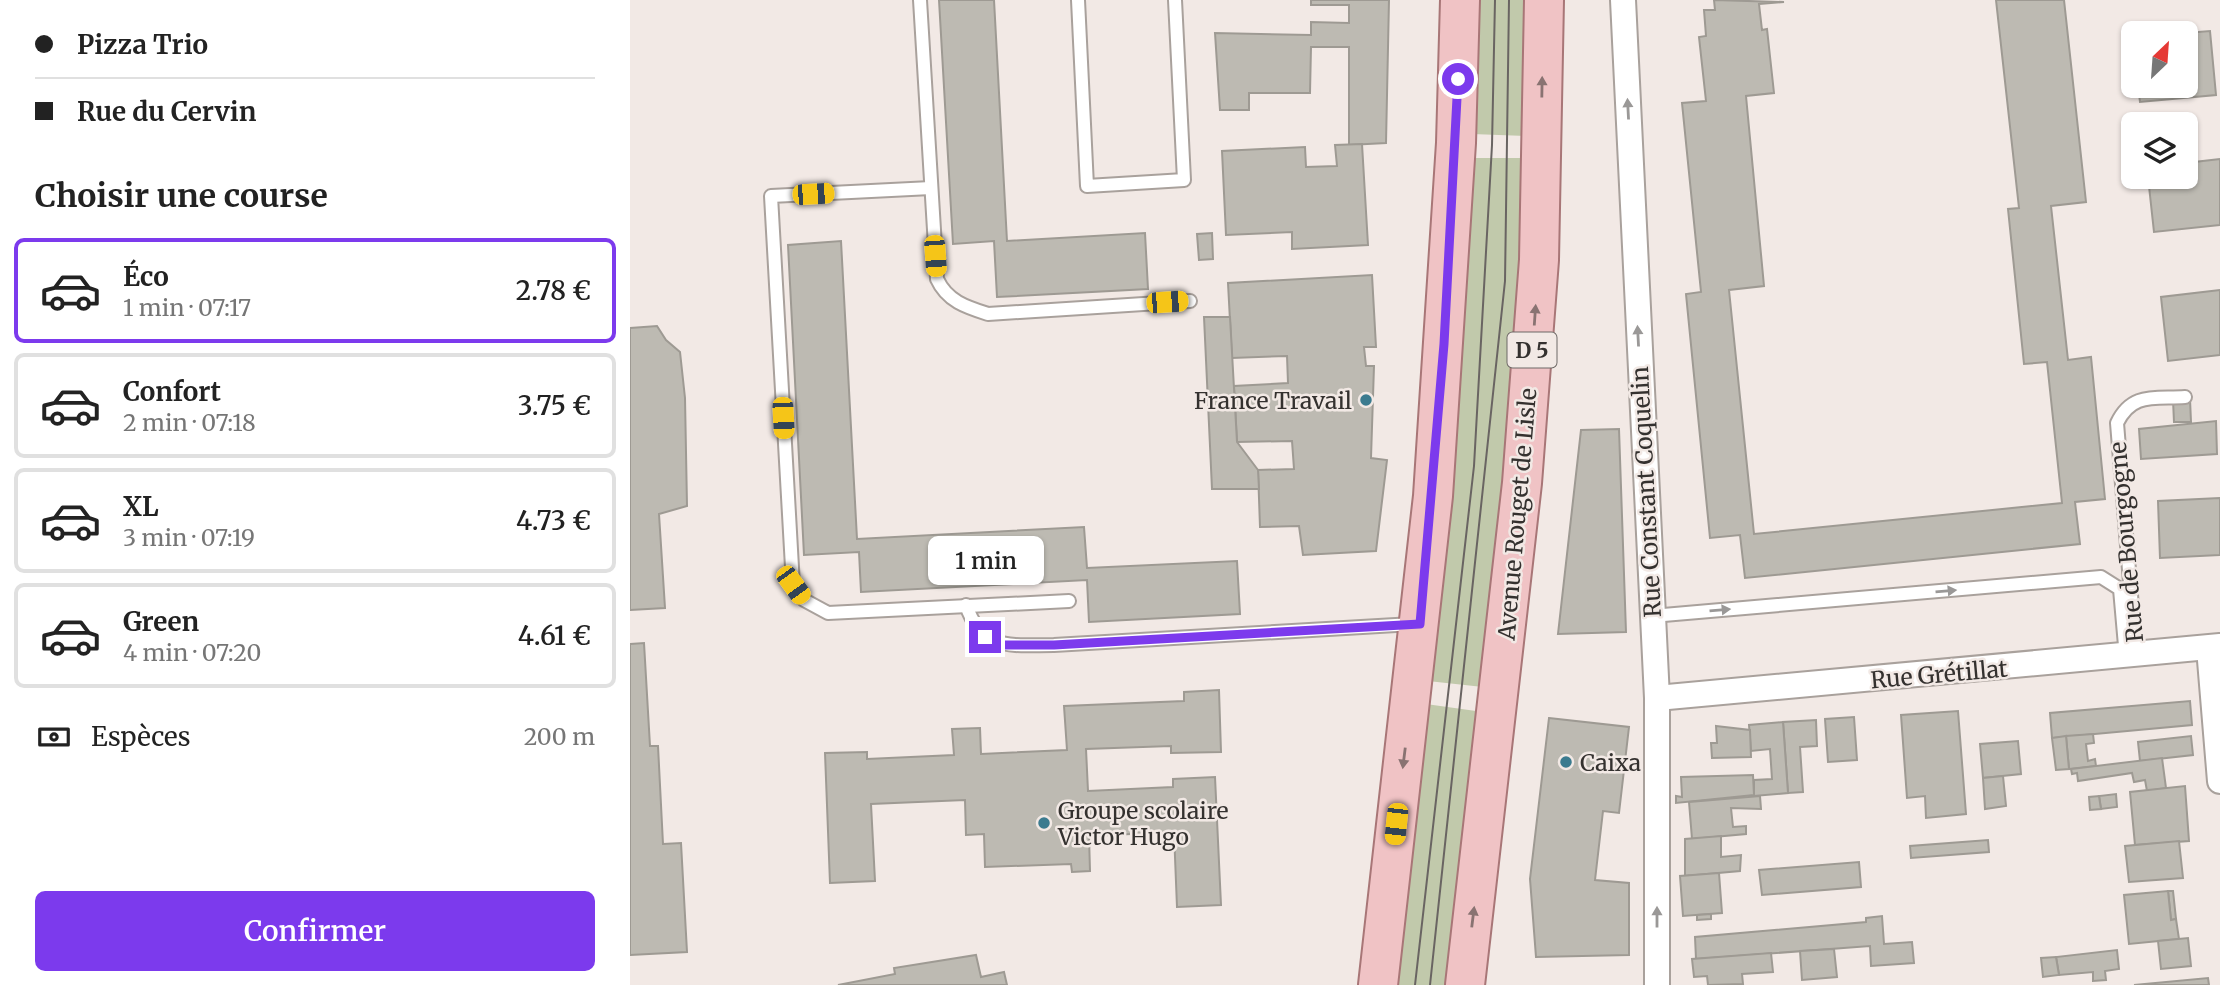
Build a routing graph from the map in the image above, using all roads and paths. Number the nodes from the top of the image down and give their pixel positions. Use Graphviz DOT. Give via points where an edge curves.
graph roads {
  1 [pos="920,0"];
  2 [pos="1078,0"];
  3 [pos="1175,0"];
  4 [pos="1460,0"];
  5 [pos="1544,0"];
  6 [pos="1623,0"];
  7 [pos="931,188"];
  8 [pos="1190,301"];
  9 [pos="2185,397"];
  10 [pos="1069,601"];
  11 [pos="965,606"];
  12 [pos="1652,616"];
  13 [pos="1420,624"];
  14 [pos="2215,647"];
  15 [pos="2131,657"];
  16 [pos="1657,698"];
  17 [pos="2220,781"];
  18 [pos="1378,985"];
  19 [pos="1465,985"];
  20 [pos="1657,985"];
  1 -- 7 [label="lane"];
  2 -- 3 [label="lane" via="1087,186 1184,180"];
  4 -- 13 [label="main road" via="1445,332"];
  19 -- 5 [label="main road, Avenue Rouget de Lisle / D 5, one-way" via="1522,483 1539,260"];
  12 -- 6 [label="street, Rue Constant Coquelin, one-way"];
  7 -- 8 [label="lane" via="937,279 942,290 959,304 988,314"];
  7 -- 11 [label="lane" via="771,196 793,585 804,600 828,613"];
  9 -- 15 [label="lane, Rue de Bourgogne" via="2137,401 2124,408 2116,423"];
  10 -- 11 [label="lane"];
  11 -- 13 [label="lane" via="972,624 999,645"];
  12 -- 15 [label="lane, one-way" via="2101,577 2120,589"];
  12 -- 16 [label="street, Rue Constant Coquelin"];
  13 -- 18 [label="main road, one-way"];
  14 -- 15 [label="street, Rue Grétillat"];
  14 -- 17 [label="street"];
  15 -- 16 [label="street, Rue Grétillat"];
  20 -- 16 [label="street, Rue Constant Coquelin, one-way"];
}
